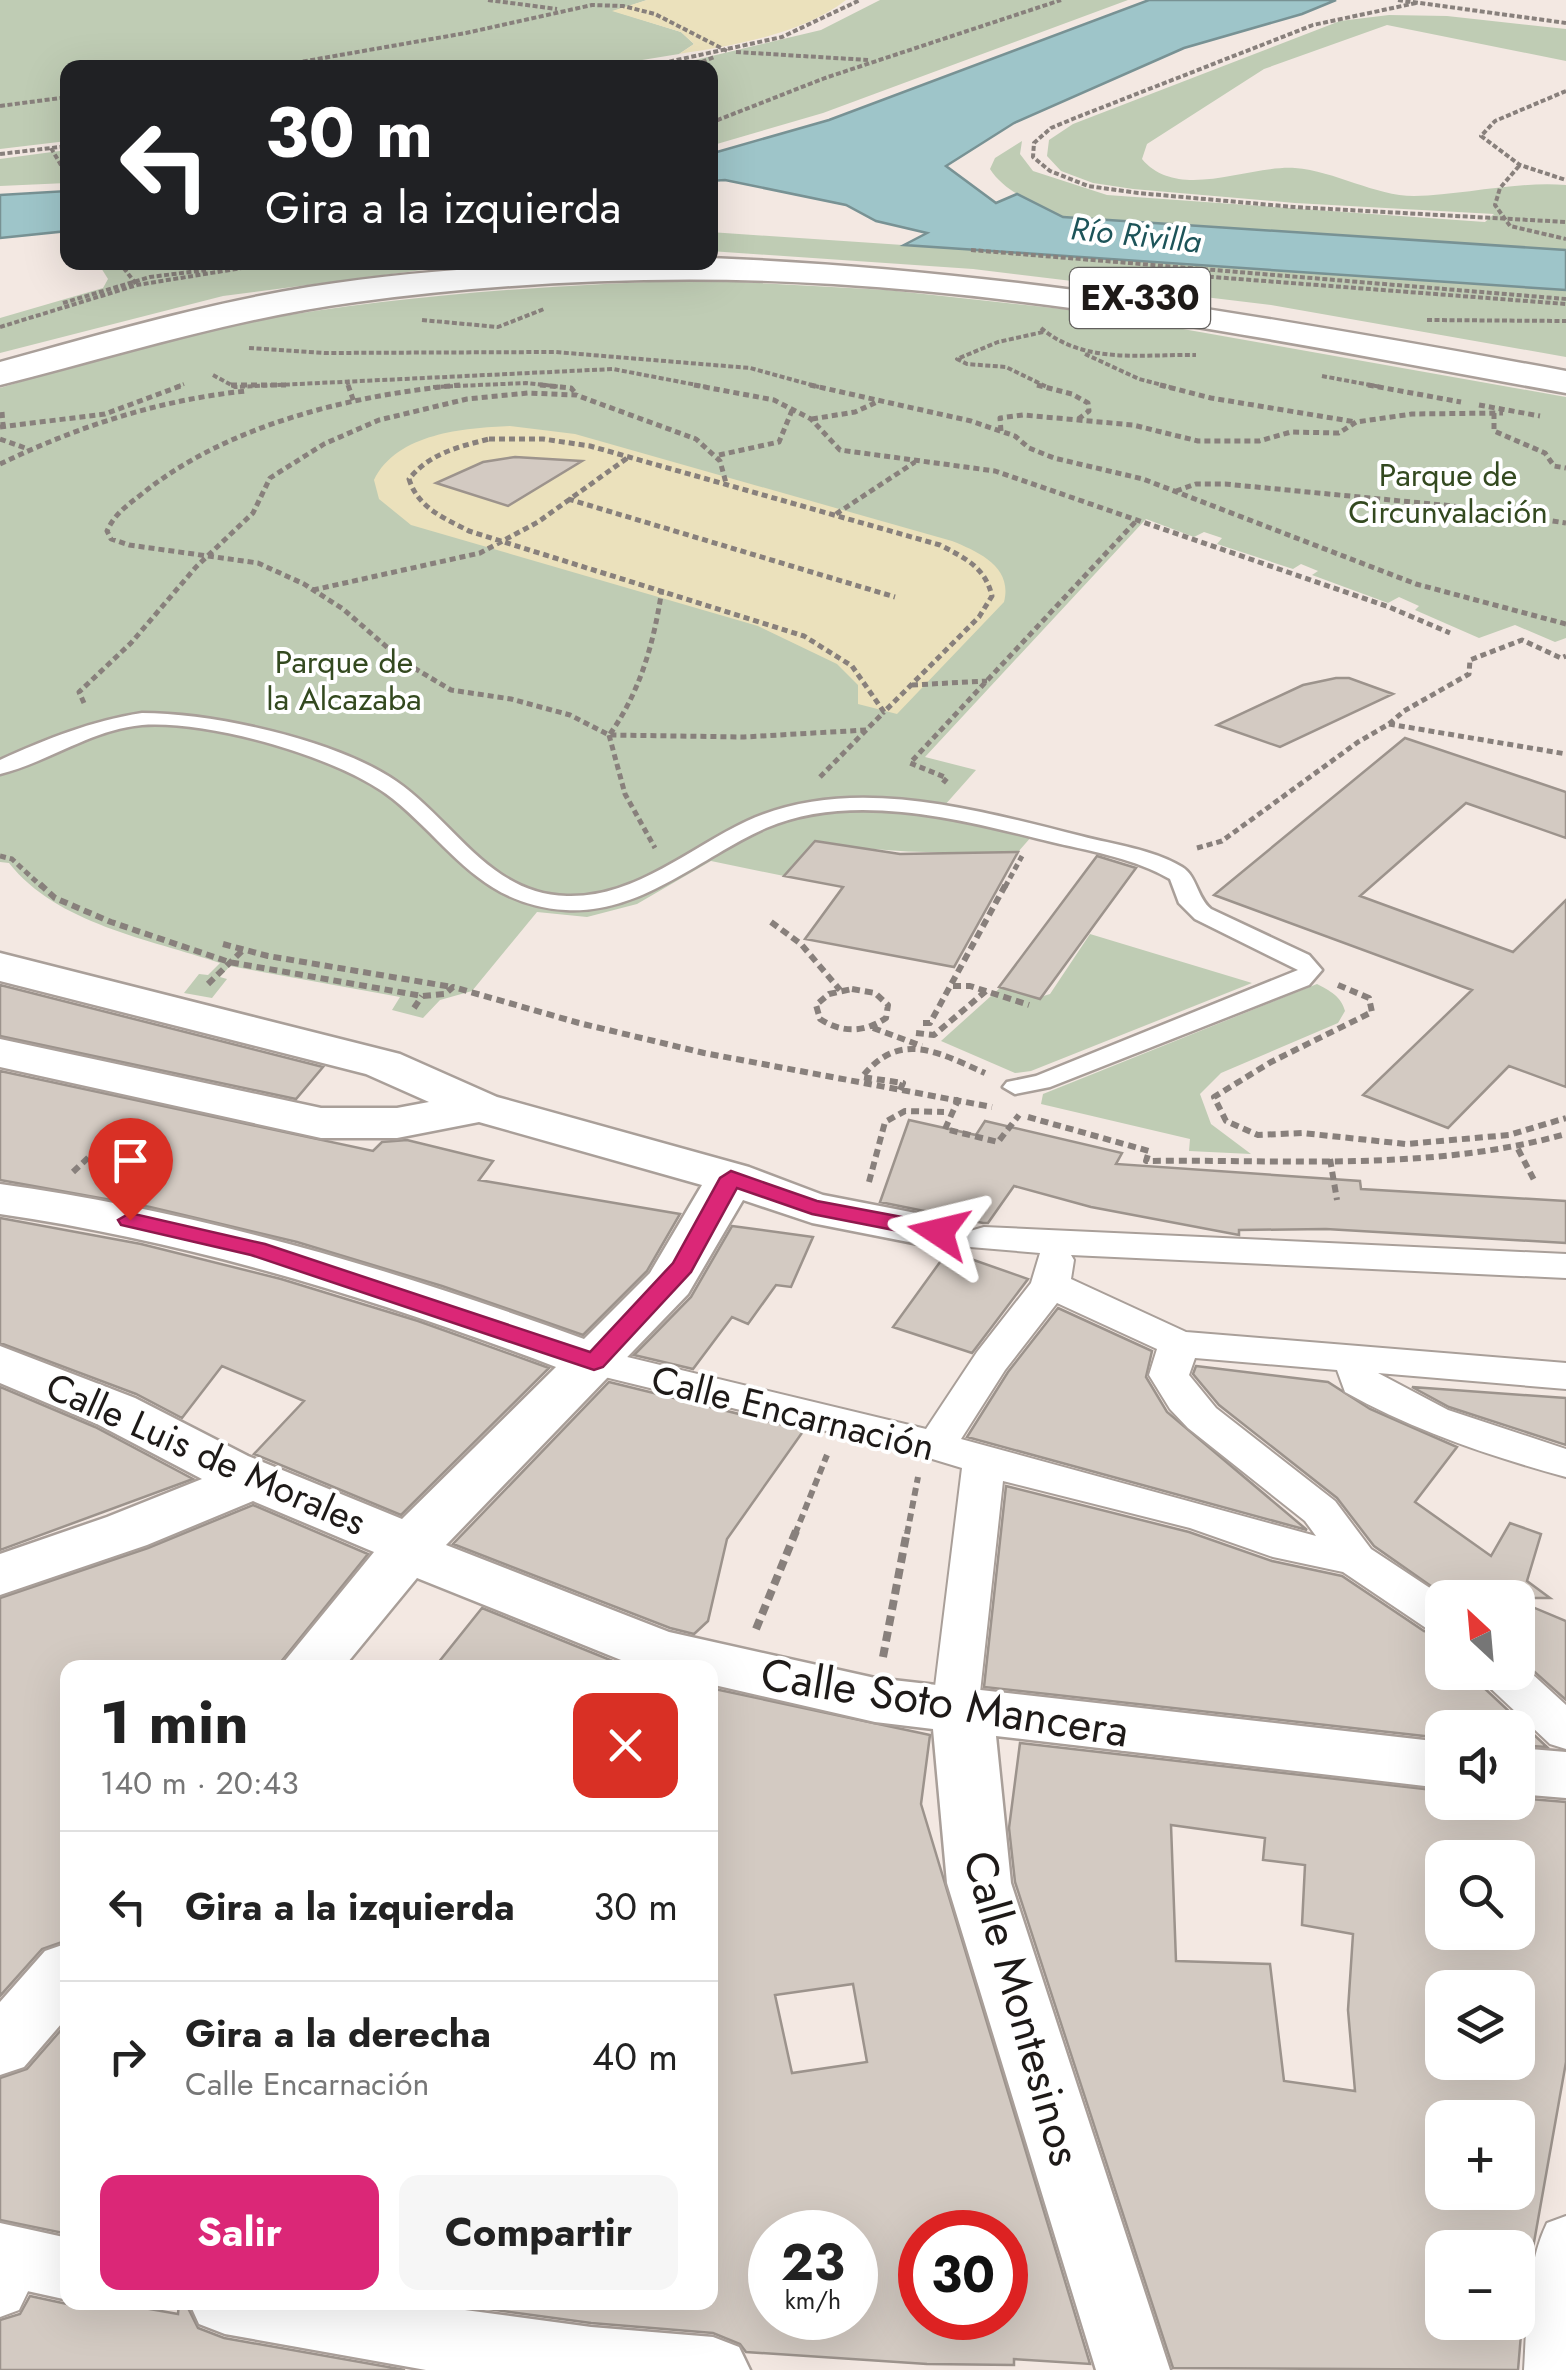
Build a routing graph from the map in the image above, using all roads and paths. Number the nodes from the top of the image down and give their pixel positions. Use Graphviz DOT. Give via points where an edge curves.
graph roads {
  1 [pos="488,0"];
  2 [pos="547,0"];
  3 [pos="860,0"];
  4 [pos="1062,0"];
  5 [pos="1398,0"];
  6 [pos="1416,3"];
  7 [pos="563,10"];
  8 [pos="1566,23"];
  9 [pos="728,51"];
  10 [pos="315,60"];
  11 [pos="681,60"];
  12 [pos="707,60"];
  13 [pos="875,60"];
  14 [pos="1566,91"];
  15 [pos="60,99"];
  16 [pos="0,106"];
  17 [pos="718,121"];
  18 [pos="60,147"];
  19 [pos="50,148"];
  20 [pos="0,154"];
  21 [pos="60,166"];
  22 [pos="1520,166"];
  23 [pos="1566,180"];
  24 [pos="1504,219"];
  25 [pos="1566,222"];
  26 [pos="1566,239"];
  27 [pos="718,262"];
  28 [pos="972,264"];
  29 [pos="125,270"];
  30 [pos="214,270"];
  31 [pos="224,270"];
  32 [pos="477,270"];
  33 [pos="663,270"];
  34 [pos="718,270"];
  35 [pos="135,283"];
  36 [pos="1566,301"];
  37 [pos="1534,321"];
  38 [pos="0,325"];
  39 [pos="1566,326"];
  40 [pos="1043,332"];
  41 [pos="236,346"];
  42 [pos="1084,353"];
  43 [pos="1210,357"];
  44 [pos="0,362"];
  45 [pos="1566,371"];
  46 [pos="1311,373"];
  47 [pos="0,374"];
  48 [pos="213,376"];
  49 [pos="347,382"];
  50 [pos="1566,382"];
  51 [pos="544,383"];
  52 [pos="184,384"];
  53 [pos="577,396"];
  54 [pos="879,400"];
  55 [pos="355,402"];
  56 [pos="793,408"];
  57 [pos="2,412"];
  58 [pos="1494,414"];
  59 [pos="1514,414"];
  60 [pos="1547,417"];
  61 [pos="811,419"];
  62 [pos="1075,420"];
  63 [pos="1356,422"];
  64 [pos="2,426"];
  65 [pos="1000,430"];
  66 [pos="0,439"];
  67 [pos="30,450"];
  68 [pos="631,456"];
  69 [pos="719,456"];
  70 [pos="916,461"];
  71 [pos="0,464"];
  72 [pos="1566,468"];
  73 [pos="726,483"];
  74 [pos="1176,492"];
  75 [pos="567,499"];
  76 [pos="836,514"];
  77 [pos="1137,520"];
  78 [pos="1566,523"];
  79 [pos="1208,536"];
  80 [pos="506,541"];
  81 [pos="1197,542"];
  82 [pos="207,555"];
  83 [pos="1306,568"];
  84 [pos="1296,576"];
  85 [pos="662,589"];
  86 [pos="312,590"];
  87 [pos="895,597"];
  88 [pos="1400,602"];
  89 [pos="1390,607"];
  90 [pos="1566,624"];
  91 [pos="1450,633"];
  92 [pos="1566,656"];
  93 [pos="987,682"];
  94 [pos="910,686"];
  95 [pos="884,712"];
  96 [pos="1389,724"];
  97 [pos="96,726"];
  98 [pos="866,730"];
  99 [pos="609,735"];
  100 [pos="1566,754"];
  101 [pos="0,768"];
  102 [pos="802,811"];
  103 [pos="921,811"];
  104 [pos="1037,835"];
  105 [pos="0,856"];
  106 [pos="1153,860"];
  107 [pos="673,870"];
  108 [pos="771,922"];
  109 [pos="223,944"];
  110 [pos="242,950"];
  111 [pos="230,962"];
  112 [pos="0,968"];
  113 [pos="1310,970"];
  114 [pos="953,986"];
  115 [pos="453,988"];
  116 [pos="203,990"];
  117 [pos="840,990"];
  118 [pos="986,991"];
  119 [pos="422,996"];
  120 [pos="1029,1005"];
  121 [pos="414,1008"];
  122 [pos="923,1023"];
  123 [pos="871,1028"];
  124 [pos="916,1033"];
  125 [pos="926,1047"];
  126 [pos="0,1053"];
  127 [pos="1015,1087"];
  128 [pos="158,1090"];
  129 [pos="900,1090"];
  130 [pos="480,1107"];
  131 [pos="944,1112"];
  132 [pos="1566,1118"];
  133 [pos="1566,1134"];
  134 [pos="1518,1149"];
  135 [pos="1330,1159"];
  136 [pos="83,1165"];
  137 [pos="731,1178"];
  138 [pos="1534,1180"];
  139 [pos="0,1199"];
  140 [pos="1336,1200"];
  141 [pos="858,1216"];
  142 [pos="962,1235"];
  143 [pos="1059,1243"];
  144 [pos="1566,1266"];
  145 [pos="1050,1285"];
  146 [pos="1179,1344"];
  147 [pos="1356,1361"];
  148 [pos="594,1362"];
  149 [pos="0,1363"];
  150 [pos="1566,1376"];
  151 [pos="827,1456"];
  152 [pos="928,1457"];
  153 [pos="984,1462"];
  154 [pos="1566,1463"];
  155 [pos="253,1480"];
  156 [pos="409,1548"];
  157 [pos="1356,1560"];
  158 [pos="0,1574"];
  159 [pos="1425,1606"];
  160 [pos="752,1642"];
  161 [pos="653,1659"];
  162 [pos="316,1660"];
  163 [pos="718,1671"];
  164 [pos="880,1672"];
  165 [pos="1521,1690"];
  166 [pos="955,1711"];
  167 [pos="1566,1732"];
  168 [pos="1425,1763"];
  169 [pos="1535,1772"];
  170 [pos="1566,1775"];
  171 [pos="60,1978"];
  172 [pos="0,2048"];
  173 [pos="1566,2240"];
  174 [pos="0,2254"];
  175 [pos="60,2267"];
  176 [pos="0,2282"];
  177 [pos="0,2293"];
  178 [pos="274,2310"];
  179 [pos="713,2370"];
  180 [pos="1133,2370"];
  181 [pos="1552,2370"];
  1 -- 7 [label="path"];
  2 -- 7 [label="path"];
  3 -- 9 [label="path" via="802,30"];
  4 -- 13 [label="path"];
  5 -- 6 [label="path"];
  6 -- 8 [label="path"];
  6 -- 24 [label="path" via="1313,26 1075,118 1034,143 1032,157 1088,186 1138,193"];
  7 -- 9 [label="path" via="639,9 698,30"];
  7 -- 10 [label="path"];
  9 -- 11 [label="path"];
  9 -- 12 [label="path"];
  9 -- 13 [label="path"];
  13 -- 17 [label="path"];
  14 -- 22 [label="path" via="1495,121 1481,136"];
  15 -- 16 [label="path"];
  18 -- 19 [label="path"];
  19 -- 20 [label="path"];
  19 -- 21 [label="path"];
  22 -- 23 [label="path"];
  22 -- 24 [label="path" via="1500,188 1495,205"];
  24 -- 25 [label="path"];
  24 -- 26 [label="path"];
  27 -- 45 [label="main road, EX-330" via="1014,281"];
  28 -- 34 [label="main road, EX-330"];
  28 -- 36 [label="path"];
  28 -- 40 [label="path" via="966,294 1034,316"];
  28 -- 50 [label="main road, EX-330" via="1179,314"];
  29 -- 35 [label="path"];
  30 -- 35 [label="path"];
  31 -- 35 [label="path"];
  32 -- 44 [label="main road" via="208,307"];
  33 -- 47 [label="main road, EX-330" via="480,278 356,292 217,316"];
  35 -- 38 [label="path"];
  37 -- 39 [label="path"];
  40 -- 42 [label="path"];
  40 -- 62 [label="path" via="957,359 999,364 1073,391 1089,411"];
  41 -- 54 [label="path" via="325,353 555,352 727,364"];
  42 -- 43 [label="path"];
  42 -- 63 [label="path" via="1138,379 1211,398"];
  46 -- 59 [label="path"];
  48 -- 49 [label="path" via="236,387"];
  49 -- 51 [label="path" via="532,375"];
  49 -- 55 [label="path"];
  49 -- 56 [label="path" via="401,374 613,369 706,384"];
  49 -- 67 [label="path" via="182,398"];
  51 -- 53 [label="path" via="571,388"];
  51 -- 55 [label="path" via="422,389"];
  52 -- 64 [label="path" via="105,414"];
  53 -- 69 [label="path" via="682,432"];
  53 -- 82 [label="path" via="468,398 403,409 348,431 270,478 263,503"];
  54 -- 61 [label="path" via="855,412"];
  54 -- 65 [label="path"];
  55 -- 82 [label="path" via="192,459 114,516 107,531 129,545"];
  56 -- 61 [label="path"];
  56 -- 69 [label="path" via="778,442"];
  57 -- 64 [label="path"];
  58 -- 59 [label="path"];
  58 -- 63 [label="path"];
  58 -- 72 [label="path" via="1494,431"];
  59 -- 60 [label="path"];
  61 -- 70 [label="path" via="840,450"];
  62 -- 63 [label="path" via="1134,425 1198,441 1339,433"];
  62 -- 65 [label="path" via="1009,415 1000,418"];
  65 -- 74 [label="path" via="1054,458"];
  66 -- 67 [label="path"];
  67 -- 71 [label="path"];
  68 -- 73 [label="path"];
  68 -- 75 [label="path"];
  68 -- 80 [label="path" via="542,439 489,440 422,460 408,479 412,496 469,531"];
  69 -- 73 [label="path"];
  70 -- 76 [label="path"];
  70 -- 77 [label="path" via="995,471"];
  73 -- 76 [label="path"];
  74 -- 78 [label="path" via="1225,484"];
  74 -- 90 [label="path" via="1416,584"];
  75 -- 80 [label="path"];
  75 -- 87 [label="path"];
  76 -- 94 [label="path" via="940,545 988,579 992,596 979,617"];
  77 -- 81 [label="path"];
  77 -- 93 [label="path"];
  79 -- 81 [label="path"];
  80 -- 85 [label="path"];
  80 -- 86 [label="path" via="444,564"];
  81 -- 84 [label="path"];
  82 -- 86 [label="path" via="258,563"];
  82 -- 97 [label="path" via="79,692"];
  83 -- 84 [label="path"];
  84 -- 89 [label="path"];
  85 -- 95 [label="path" via="804,636 843,656 869,682"];
  85 -- 99 [label="path" via="633,704"];
  86 -- 99 [label="path" via="451,690 570,715"];
  88 -- 89 [label="path"];
  89 -- 91 [label="path"];
  92 -- 96 [label="path" via="1522,640 1487,653 1470,660 1470,674"];
  93 -- 94 [label="path"];
  93 -- 103 [label="path" via="910,762 947,778"];
  94 -- 95 [label="path"];
  95 -- 98 [label="path"];
  96 -- 100 [label="path"];
  96 -- 106 [label="path" via="1222,841"];
  97 -- 101 [label="lane"];
  97 -- 107 [label="lane" via="180,717 342,761 402,795 488,880 523,898 571,904 620,894"];
  98 -- 99 [label="path"];
  98 -- 102 [label="path" via="802,796"];
  99 -- 107 [label="path" via="640,829"];
  102 -- 103 [label="lane" via="875,805"];
  102 -- 107 [label="lane" via="732,836"];
  103 -- 104 [label="lane"];
  104 -- 106 [label="lane"];
  104 -- 114 [label="path"];
  105 -- 111 [label="path" via="54,898"];
  106 -- 113 [label="lane" via="1180,875 1190,903 1203,914"];
  108 -- 117 [label="path" via="802,944"];
  109 -- 110 [label="path"];
  110 -- 111 [label="path"];
  110 -- 115 [label="path"];
  111 -- 116 [label="path"];
  111 -- 119 [label="path"];
  112 -- 130 [label="street" via="352,1055"];
  113 -- 127 [label="lane" via="1300,980"];
  113 -- 132 [label="path" via="1369,998 1372,1012 1244,1074 1214,1097 1226,1121 1258,1135 1406,1144 1509,1135"];
  114 -- 118 [label="path"];
  114 -- 122 [label="path" via="930,1024"];
  115 -- 119 [label="path"];
  115 -- 129 [label="path" via="686,1052"];
  117 -- 123 [label="path" via="883,999 890,1012"];
  117 -- 123 [label="path" via="816,1005 820,1019 838,1028"];
  118 -- 120 [label="path"];
  118 -- 124 [label="path" via="934,1035"];
  119 -- 121 [label="path"];
  123 -- 125 [label="path"];
  125 -- 127 [label="path"];
  125 -- 129 [label="path" via="878,1057 862,1077 903,1083"];
  126 -- 128 [label="street"];
  128 -- 130 [label="street" via="321,1123 398,1124"];
  128 -- 136 [label="path"];
  129 -- 135 [label="path" via="958,1098 945,1129 998,1142 1019,1115 1149,1151 1146,1161"];
  130 -- 137 [label="street"];
  131 -- 141 [label="path" via="906,1108 879,1127"];
  133 -- 134 [label="path"];
  134 -- 135 [label="path" via="1398,1162"];
  134 -- 138 [label="path"];
  135 -- 140 [label="path"];
  137 -- 141 [label="street" via="812,1208"];
  137 -- 148 [label="street" via="683,1266"];
  139 -- 148 [label="street, Calle Encarnación" via="257,1249"];
  141 -- 142 [label="street"];
  142 -- 143 [label="street"];
  143 -- 144 [label="street"];
  143 -- 145 [label="street"];
  145 -- 146 [label="street"];
  145 -- 152 [label="street"];
  146 -- 147 [label="street"];
  146 -- 157 [label="street" via="1169,1375 1184,1400 1320,1510"];
  147 -- 150 [label="street"];
  147 -- 154 [label="street" via="1359,1383 1388,1400 1468,1435"];
  148 -- 152 [label="street, Calle Encarnación"];
  148 -- 156 [label="street"];
  149 -- 155 [label="street, Calle Luis de Morales" via="116,1411"];
  151 -- 160 [label="path"];
  152 -- 153 [label="street, Calle Encarnación"];
  152 -- 164 [label="path"];
  153 -- 157 [label="street, Calle Encarnación"];
  153 -- 166 [label="street, Calle Montesinos"];
  155 -- 156 [label="street, Calle Luis de Morales"];
  155 -- 158 [label="street"];
  156 -- 161 [label="street, Calle Soto Mancera"];
  156 -- 162 [label="street"];
  157 -- 159 [label="street"];
  163 -- 166 [label="street, Calle Soto Mancera"];
  165 -- 167 [label="street"];
  166 -- 168 [label="street, Calle Soto Mancera"];
  166 -- 180 [label="street, Calle Montesinos" via="970,1746 978,1883"];
  169 -- 170 [label="street"];
  171 -- 172 [label="street"];
  173 -- 181 [label="street"];
  174 -- 175 [label="street"];
  176 -- 177 [label="street"];
  178 -- 179 [label="street" via="518,2350"];
}
